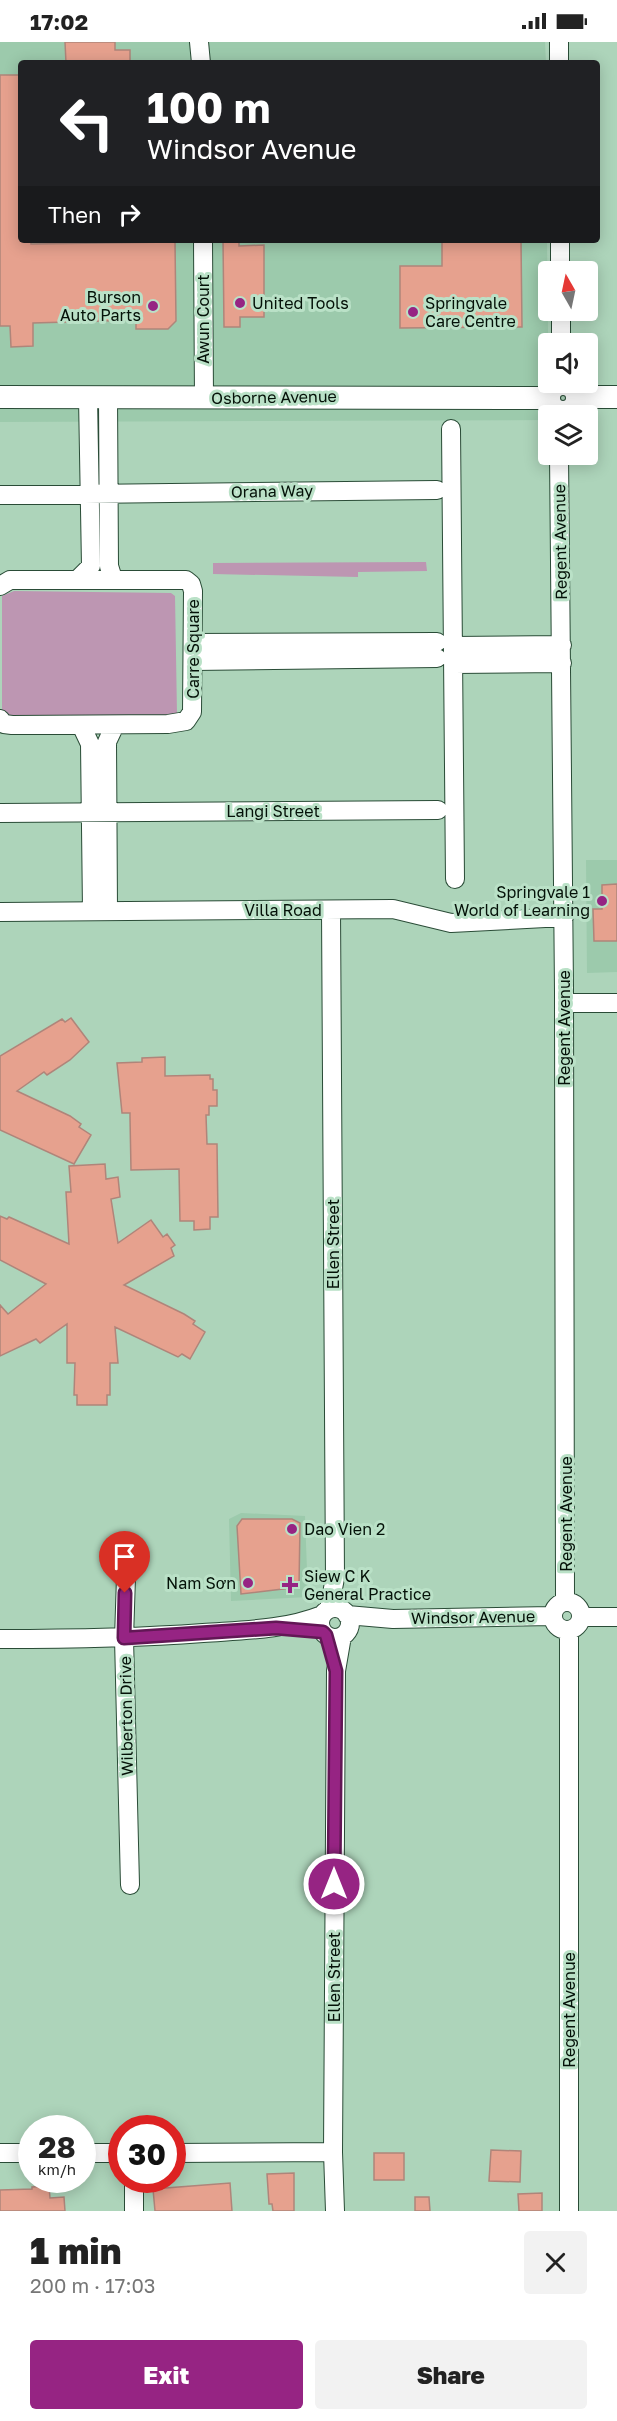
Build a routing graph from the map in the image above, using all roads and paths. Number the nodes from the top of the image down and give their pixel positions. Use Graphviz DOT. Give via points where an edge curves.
graph roads {
  1 [pos="200,42"];
  2 [pos="559,42"];
  3 [pos="201,60"];
  4 [pos="559,60"];
  5 [pos="203,243"];
  6 [pos="560,243"];
  7 [pos="561,261"];
  8 [pos="0,397"];
  9 [pos="98,397"];
  10 [pos="617,397"];
  11 [pos="204,398"];
  12 [pos="561,398"];
  13 [pos="451,429"];
  14 [pos="559,465"];
  15 [pos="437,490"];
  16 [pos="89,493"];
  17 [pos="108,493"];
  18 [pos="0,495"];
  19 [pos="78,579"];
  20 [pos="113,579"];
  21 [pos="0,586"];
  22 [pos="194,652"];
  23 [pos="445,652"];
  24 [pos="562,654"];
  25 [pos="0,719"];
  26 [pos="81,725"];
  27 [pos="115,725"];
  28 [pos="438,810"];
  29 [pos="99,812"];
  30 [pos="0,813"];
  31 [pos="454,879"];
  32 [pos="100,910"];
  33 [pos="331,910"];
  34 [pos="0,912"];
  35 [pos="564,917"];
  36 [pos="617,991"];
  37 [pos="564,997"];
  38 [pos="617,1003"];
  39 [pos="127,1547"];
  40 [pos="559,1609"];
  41 [pos="617,1617"];
  42 [pos="575,1623"];
  43 [pos="335,1624"];
  44 [pos="124,1638"];
  45 [pos="0,1639"];
  46 [pos="130,1885"];
  47 [pos="333,2152"];
  48 [pos="0,2153"];
  49 [pos="18,2153"];
  50 [pos="186,2153"];
  51 [pos="134,2193"];
  52 [pos="134,2211"];
  53 [pos="335,2211"];
  54 [pos="568,2211"];
  1 -- 3 [label="street"];
  2 -- 4 [label="street"];
  5 -- 11 [label="street, Awun Court"];
  6 -- 7 [label="street"];
  8 -- 9 [label="main road, Osborne Avenue"];
  9 -- 11 [label="main road, Osborne Avenue"];
  9 -- 16 [label="street"];
  9 -- 17 [label="street"];
  10 -- 12 [label="main road, Osborne Avenue"];
  11 -- 12 [label="main road, Osborne Avenue"];
  13 -- 23 [label="street"];
  14 -- 24 [label="street, Regent Avenue"];
  15 -- 17 [label="street, Orana Way"];
  16 -- 17 [label="street, Orana Way"];
  16 -- 18 [label="street, Orana Way"];
  16 -- 19 [label="street" via="91,566"];
  17 -- 20 [label="street" via="109,566"];
  19 -- 20 [label="street, Carre Square"];
  19 -- 21 [label="street, Carre Square" via="10,580"];
  20 -- 22 [label="street, Carre Square" via="189,582 193,591"];
  22 -- 23 [label="street"];
  22 -- 27 [label="street, Carre Square" via="189,719"];
  23 -- 24 [label="street"];
  23 -- 31 [label="street"];
  24 -- 35 [label="street, Regent Avenue"];
  25 -- 26 [label="street, Carre Square" via="12,725"];
  26 -- 27 [label="street, Carre Square"];
  26 -- 29 [label="street" via="90,744"];
  27 -- 29 [label="street" via="107,742"];
  28 -- 29 [label="street, Langi Street"];
  29 -- 30 [label="street, Langi Street"];
  29 -- 32 [label="street"];
  32 -- 33 [label="street, Villa Road"];
  32 -- 34 [label="street, Villa Road"];
  33 -- 35 [label="street, Villa Road" via="393,909 450,923"];
  33 -- 43 [label="street, Ellen Street"];
  35 -- 37 [label="street, Regent Avenue"];
  36 -- 37 [label="street"];
  37 -- 38 [label="street"];
  37 -- 40 [label="street, Regent Avenue"];
  39 -- 44 [label="street, Wilberton Drive"];
  40 -- 42 [label="street" via="574,1603 579,1608"];
  40 -- 43 [label="street, Windsor Avenue"];
  41 -- 42 [label="street"];
  42 -- 54 [label="street, Regent Avenue"];
  43 -- 44 [label="street, Windsor Avenue"];
  43 -- 47 [label="street, Ellen Street"];
  44 -- 45 [label="street, Windsor Avenue"];
  44 -- 46 [label="street, Wilberton Drive"];
  47 -- 50 [label="street"];
  47 -- 53 [label="street, Ellen Street"];
  48 -- 49 [label="street"];
  51 -- 52 [label="street"];
}
